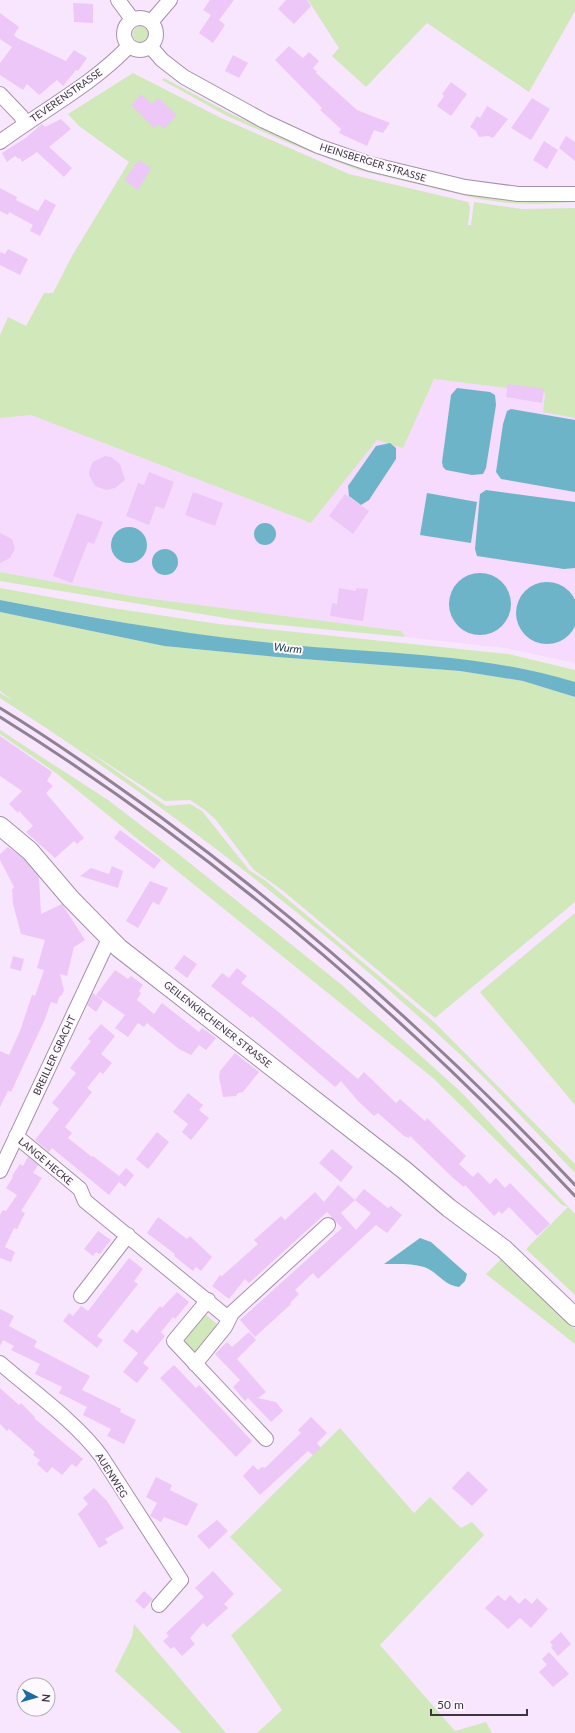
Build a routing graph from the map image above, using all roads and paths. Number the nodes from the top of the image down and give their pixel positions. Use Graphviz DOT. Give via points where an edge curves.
graph roads {
  1 [pos="118,0"];
  2 [pos="170,0"];
  3 [pos="132,19"];
  4 [pos="151,22"];
  5 [pos="129,46"];
  6 [pos="150,46"];
  7 [pos="0,94"];
  8 [pos="25,124"];
  9 [pos="0,142"];
  10 [pos="575,194"];
  11 [pos="0,826"];
  12 [pos="109,939"];
  13 [pos="16,1136"];
  14 [pos="0,1171"];
  15 [pos="328,1225"];
  16 [pos="128,1235"];
  17 [pos="81,1296"];
  18 [pos="208,1300"];
  19 [pos="575,1317"];
  20 [pos="228,1318"];
  21 [pos="0,1363"];
  22 [pos="195,1364"];
  23 [pos="266,1439"];
  24 [pos="159,1605"];
  1 -- 3 [label="street"];
  2 -- 4 [label="street"];
  3 -- 4 [label="street" via="141,17"];
  3 -- 5 [label="street" via="126,25 124,33"];
  4 -- 6 [label="street" via="156,32 155,40"];
  5 -- 6 [label="street" via="140,50"];
  5 -- 8 [label="street, TEVERENSTRASSE" via="77,90"];
  6 -- 10 [label="street, HEINSBERGER STRASSE" via="162,60 184,77 264,121 318,146 370,164 465,187 518,194"];
  7 -- 8 [label="street" via="21,116"];
  8 -- 9 [label="street, TEVERENSTRASSE"];
  11 -- 12 [label="main road, GEILENKIRCHENER STRASSE" via="30,851"];
  12 -- 13 [label="street, BREILLER GRACHT"];
  12 -- 19 [label="main road, GEILENKIRCHENER STRASSE" via="504,1249"];
  13 -- 14 [label="street, BREILLER GRACHT"];
  13 -- 16 [label="street, LANGE HECKE" via="80,1189 85,1201"];
  15 -- 20 [label="street"];
  16 -- 17 [label="street"];
  16 -- 18 [label="street, LANGE HECKE"];
  18 -- 20 [label="street, LANGE HECKE"];
  18 -- 22 [label="street" via="174,1341"];
  20 -- 22 [label="street" via="225,1327"];
  21 -- 24 [label="street, AUENWEG" via="75,1428 101,1456 181,1580"];
  22 -- 23 [label="street"];
}
